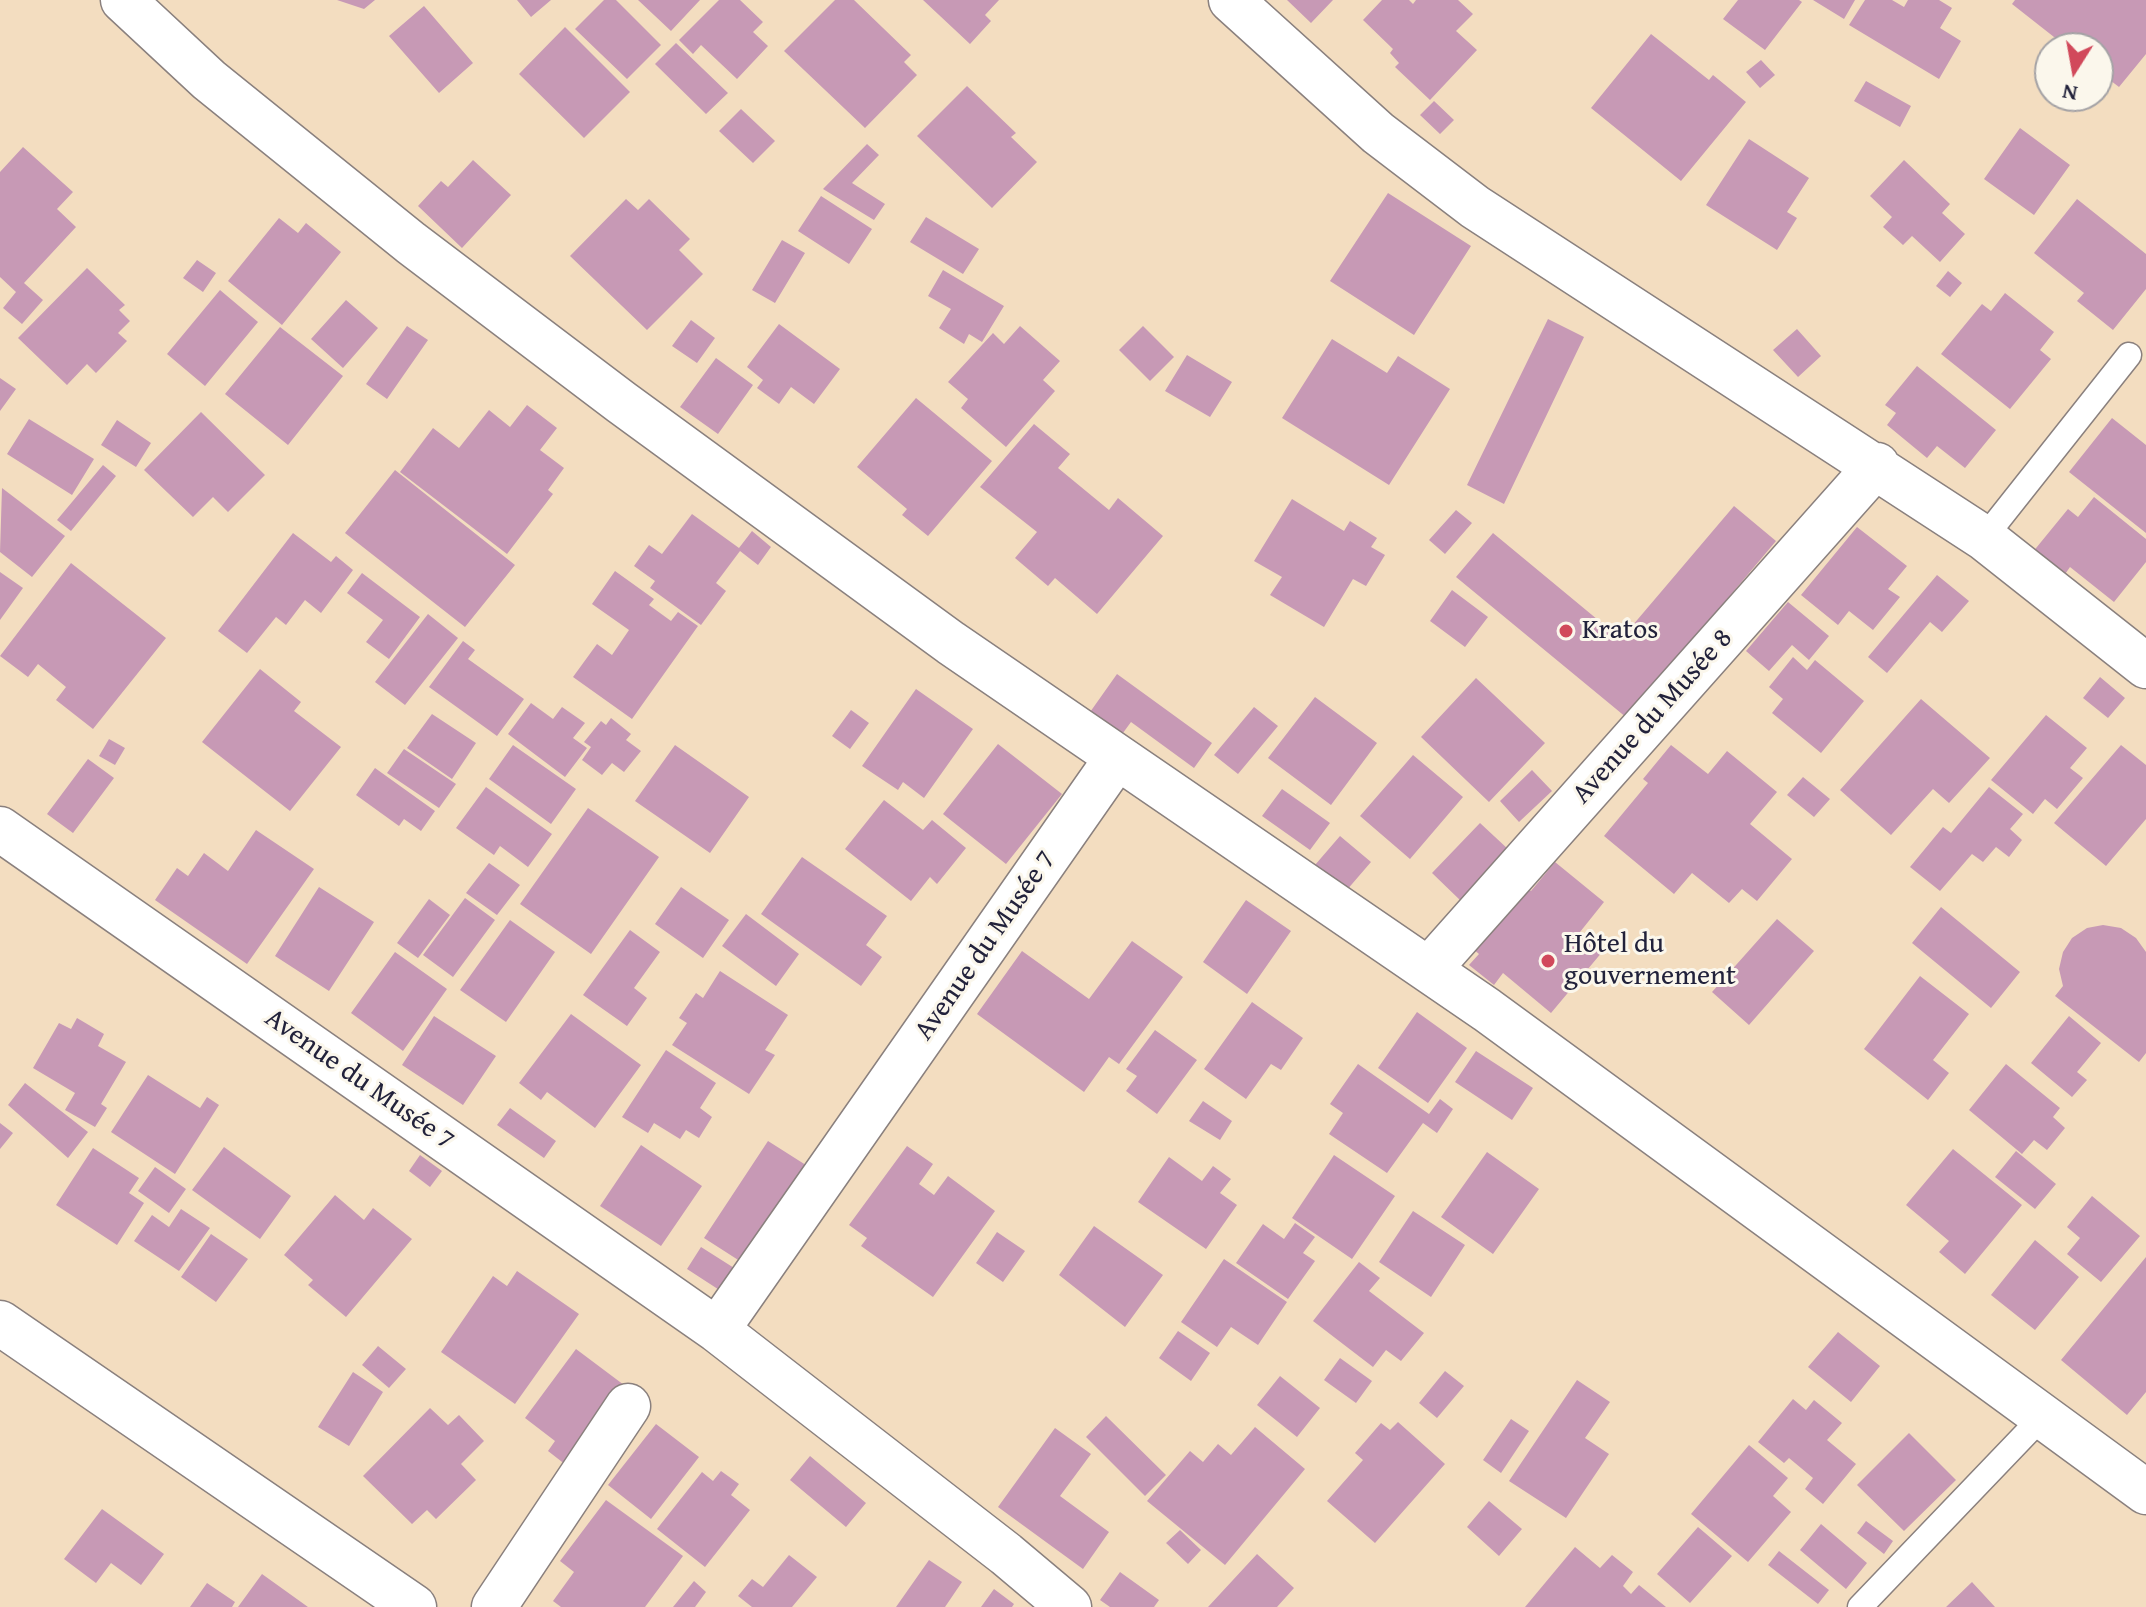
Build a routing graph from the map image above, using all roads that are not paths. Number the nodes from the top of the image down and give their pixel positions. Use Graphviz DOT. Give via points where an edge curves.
graph roads {
  1 [pos="123,0"];
  2 [pos="1231,0"];
  3 [pos="2129,355"];
  4 [pos="1877,465"];
  5 [pos="1984,538"];
  6 [pos="2146,666"];
  7 [pos="1116,759"];
  8 [pos="0,829"];
  9 [pos="1429,969"];
  10 [pos="0,1323"];
  11 [pos="717,1330"];
  12 [pos="628,1406"];
  13 [pos="2043,1416"];
  14 [pos="2146,1492"];
  15 [pos="414,1607"];
  16 [pos="494,1607"];
  17 [pos="1069,1607"];
  18 [pos="1860,1607"];
  1 -- 7 [label="street" via="209,80 436,262"];
  2 -- 4 [label="street" via="1378,133 1475,207"];
  3 -- 5 [label="lane"];
  4 -- 5 [label="street"];
  4 -- 9 [label="street, Avenue du Musée 8"];
  5 -- 6 [label="street"];
  7 -- 9 [label="street"];
  7 -- 11 [label="street, Avenue du Musée 7"];
  8 -- 11 [label="street, Avenue du Musée 7"];
  9 -- 13 [label="street"];
  10 -- 15 [label="street"];
  11 -- 17 [label="street, Avenue du Musée 7"];
  12 -- 16 [label="street"];
  13 -- 14 [label="street"];
  13 -- 18 [label="lane"];
}
